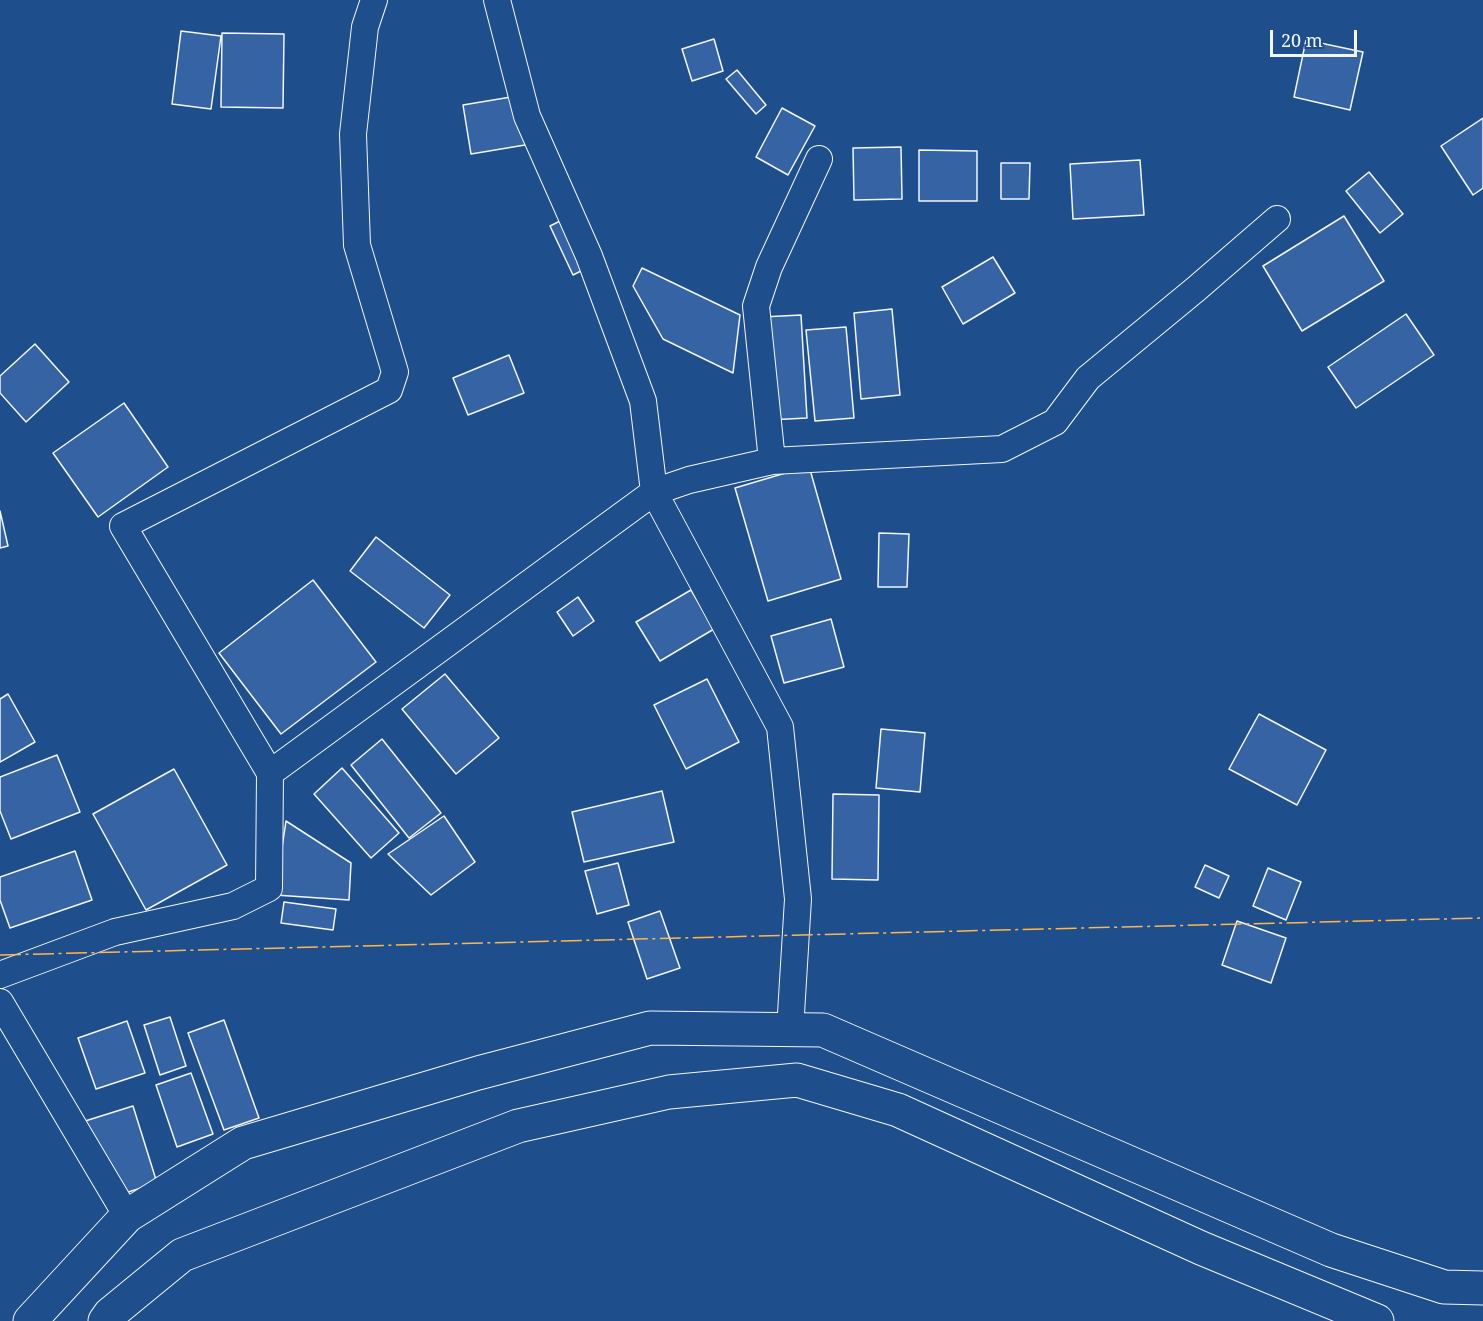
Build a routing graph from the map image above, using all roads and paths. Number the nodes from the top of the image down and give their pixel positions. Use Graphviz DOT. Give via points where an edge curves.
graph roads {
  1 [pos="374,0"];
  2 [pos="497,0"];
  3 [pos="819,159"];
  4 [pos="1277,219"];
  5 [pos="772,461"];
  6 [pos="654,492"];
  7 [pos="270,773"];
  8 [pos="0,975"];
  9 [pos="0,1002"];
  10 [pos="790,1030"];
  11 [pos="127,1216"];
  12 [pos="1483,1288"];
  13 [pos="30,1321"];
  14 [pos="105,1321"];
  15 [pos="1377,1321"];
  1 -- 7 [label="street" via="365,27 352,134 357,245 395,372 388,390 123,526"];
  2 -- 6 [label="street" via="527,116 589,256 643,401"];
  3 -- 5 [label="street" via="769,267 756,306"];
  4 -- 5 [label="street" via="1088,378 1055,422 1002,449"];
  5 -- 6 [label="street"];
  6 -- 7 [label="street"];
  6 -- 10 [label="street" via="780,727 798,899"];
  7 -- 8 [label="street" via="269,888 233,906 115,932"];
  9 -- 11 [label="street"];
  10 -- 11 [label="street" via="650,1028 478,1073 243,1143"];
  10 -- 12 [label="street" via="823,1030 1331,1250 1444,1287"];
  11 -- 13 [label="street"];
  14 -- 15 [label="street" via="182,1255 518,1126 669,1092 797,1080 898,1110 1201,1248"];
}
